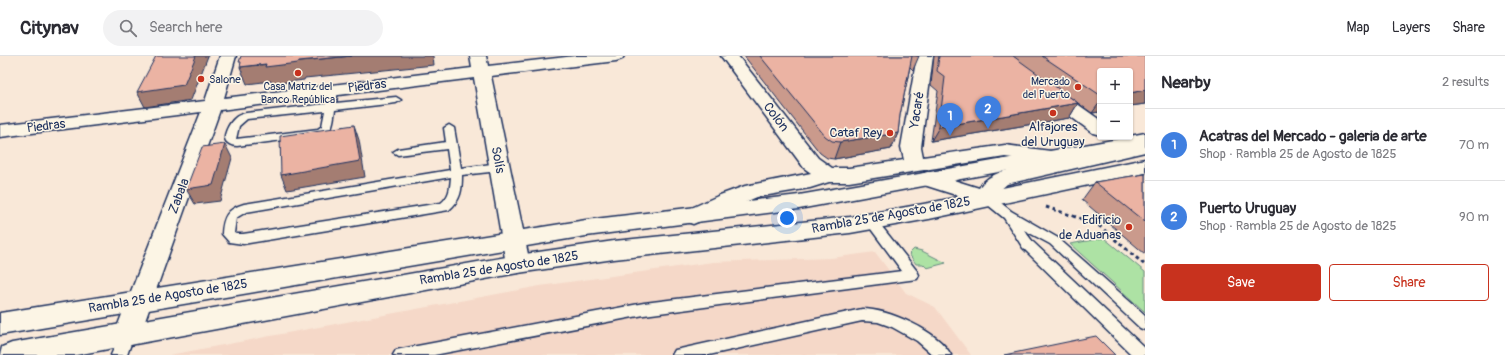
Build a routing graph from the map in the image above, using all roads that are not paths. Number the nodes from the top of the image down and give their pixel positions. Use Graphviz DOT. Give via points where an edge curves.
graph roads {
  1 [pos="228,56"];
  2 [pos="616,56"];
  3 [pos="729,56"];
  4 [pos="925,56"];
  5 [pos="480,64"];
  6 [pos="1037,83"];
  7 [pos="332,99"];
  8 [pos="396,100"];
  9 [pos="213,104"];
  10 [pos="1097,127"];
  11 [pos="449,128"];
  12 [pos="0,131"];
  13 [pos="1133,139"];
  14 [pos="1145,139"];
  15 [pos="1115,140"];
  16 [pos="452,145"];
  17 [pos="1145,146"];
  18 [pos="398,152"];
  19 [pos="1145,166"];
  20 [pos="499,167"];
  21 [pos="922,171"];
  22 [pos="457,172"];
  23 [pos="826,175"];
  24 [pos="987,198"];
  25 [pos="1007,214"];
  26 [pos="693,216"];
  27 [pos="871,221"];
  28 [pos="516,252"];
  29 [pos="140,300"];
  30 [pos="0,324"];
  31 [pos="1145,324"];
  32 [pos="123,345"];
  33 [pos="12,355"];
  34 [pos="401,355"];
  35 [pos="680,355"];
  36 [pos="943,355"];
  37 [pos="1142,355"];
  1 -- 9 [label="street, Zabala"];
  2 -- 5 [label="street, Piedras"];
  3 -- 23 [label="street, Colón" via="811,163"];
  4 -- 21 [label="street, Yacaré" via="910,147"];
  5 -- 7 [label="street, Piedras"];
  5 -- 20 [label="street, Solís"];
  6 -- 10 [label="street"];
  7 -- 7 [label="lane" via="327,127 321,132 237,143 231,141 236,120 241,117"];
  7 -- 8 [label="lane"];
  7 -- 9 [label="street, Piedras"];
  9 -- 12 [label="street, Piedras"];
  9 -- 29 [label="street, Zabala"];
  11 -- 16 [label="lane"];
  13 -- 14 [label="street, Rambla 25 de Agosto de 1825"];
  15 -- 21 [label="street, Rambla 25 de Agosto de 1825" via="1051,156"];
  16 -- 18 [label="lane"];
  16 -- 22 [label="lane"];
  17 -- 24 [label="street, Rambla 25 de Agosto de 1825" via="1000,179 989,187"];
  19 -- 24 [label="street, Rambla 25 de Agosto de 1825"];
  20 -- 22 [label="lane"];
  20 -- 28 [label="street, Solís"];
  21 -- 23 [label="street, Rambla 25 de Agosto de 1825"];
  21 -- 24 [label="street"];
  21 -- 26 [label="street, Rambla 25 de Agosto de 1825" via="799,202"];
  22 -- 22 [label="lane" via="244,208 235,211 230,217 228,234 233,239 243,239 445,207 454,198"];
  23 -- 26 [label="street, Rambla 25 de Agosto de 1825" via="810,181 740,195"];
  24 -- 25 [label="lane"];
  24 -- 27 [label="street, Rambla 25 de Agosto de 1825"];
  25 -- 31 [label="lane" via="1054,241"];
  25 -- 37 [label="lane" via="1028,245"];
  26 -- 28 [label="street, Rambla 25 de Agosto de 1825" via="586,228"];
  27 -- 28 [label="street, Rambla 25 de Agosto de 1825" via="614,250"];
  27 -- 34 [label="lane" via="912,275 644,309"];
  28 -- 29 [label="street, Rambla 25 de Agosto de 1825"];
  28 -- 32 [label="street, Rambla 25 de Agosto de 1825"];
  29 -- 30 [label="street, Rambla 25 de Agosto de 1825"];
  29 -- 32 [label="street, Zabala"];
  32 -- 33 [label="street, Rambla 25 de Agosto de 1825"];
  35 -- 36 [label="lane" via="862,315 879,316 900,324 919,335"];
}
